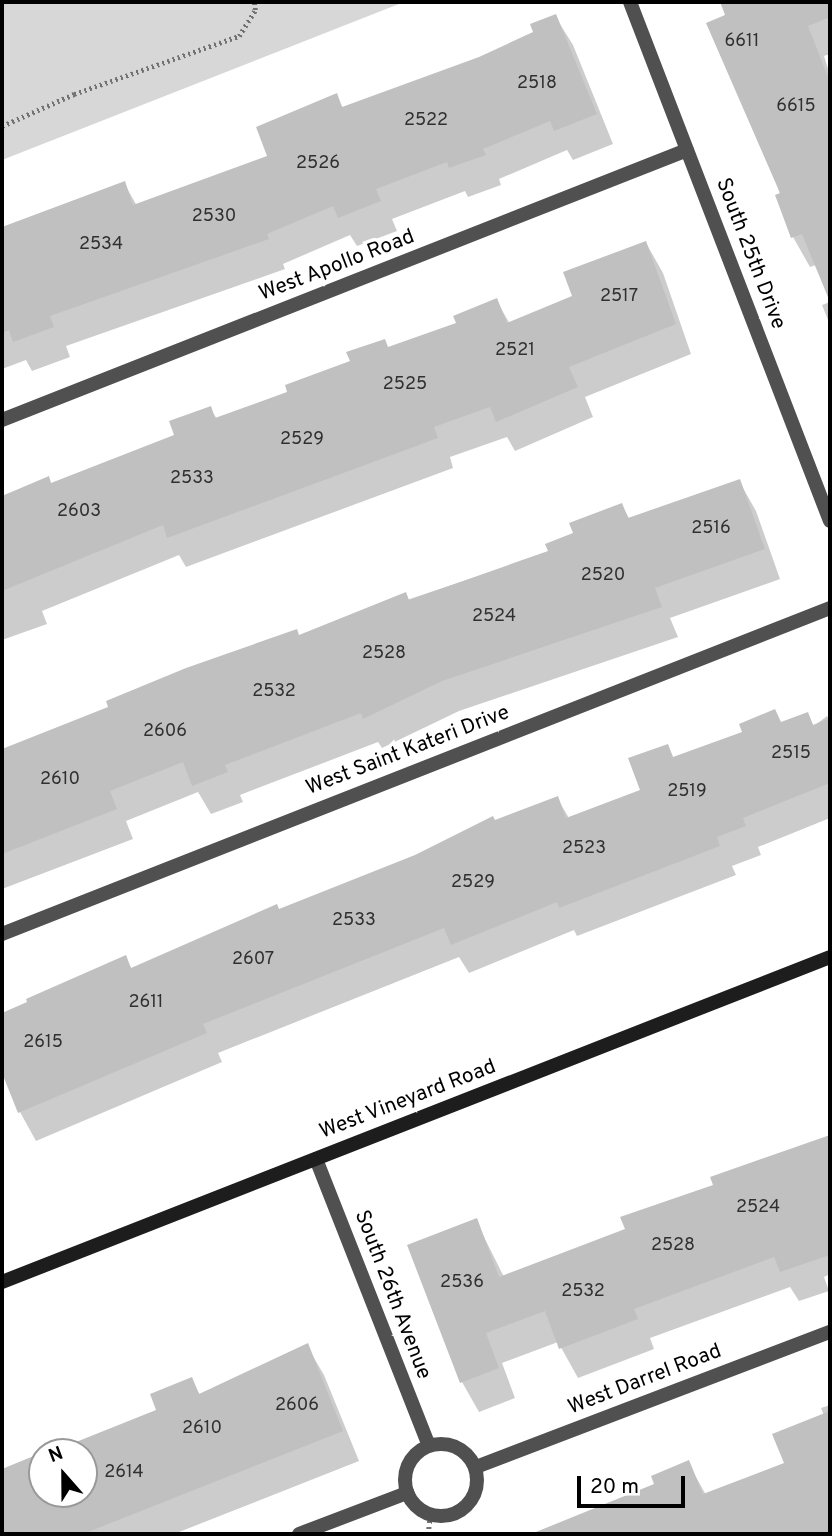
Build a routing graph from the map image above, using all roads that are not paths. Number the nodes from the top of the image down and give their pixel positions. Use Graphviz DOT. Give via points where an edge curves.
graph roads {
  1 [pos="630,2"];
  2 [pos="687,150"];
  3 [pos="2,420"];
  4 [pos="830,521"];
  5 [pos="830,608"];
  6 [pos="2,933"];
  7 [pos="830,957"];
  8 [pos="317,1159"];
  9 [pos="2,1279"];
  10 [pos="830,1332"];
  11 [pos="429,1446"];
  12 [pos="476,1467"];
  13 [pos="407,1493"];
  14 [pos="299,1534"];
  1 -- 2 [label="street, South 25th Drive"];
  2 -- 3 [label="street, West Apollo Road"];
  2 -- 4 [label="street, South 25th Drive"];
  5 -- 6 [label="street, West Saint Kateri Drive"];
  7 -- 8 [label="street, West Vineyard Road"];
  8 -- 9 [label="street, West Vineyard Road"];
  8 -- 11 [label="street, South 26th Avenue"];
  10 -- 12 [label="street, West Darrel Road"];
  11 -- 12 [label="street" via="453,1446 467,1454"];
  11 -- 13 [label="street" via="410,1461"];
  12 -- 13 [label="street" via="478,1483 461,1511 430,1515 416,1507"];
  13 -- 14 [label="street"];
}
